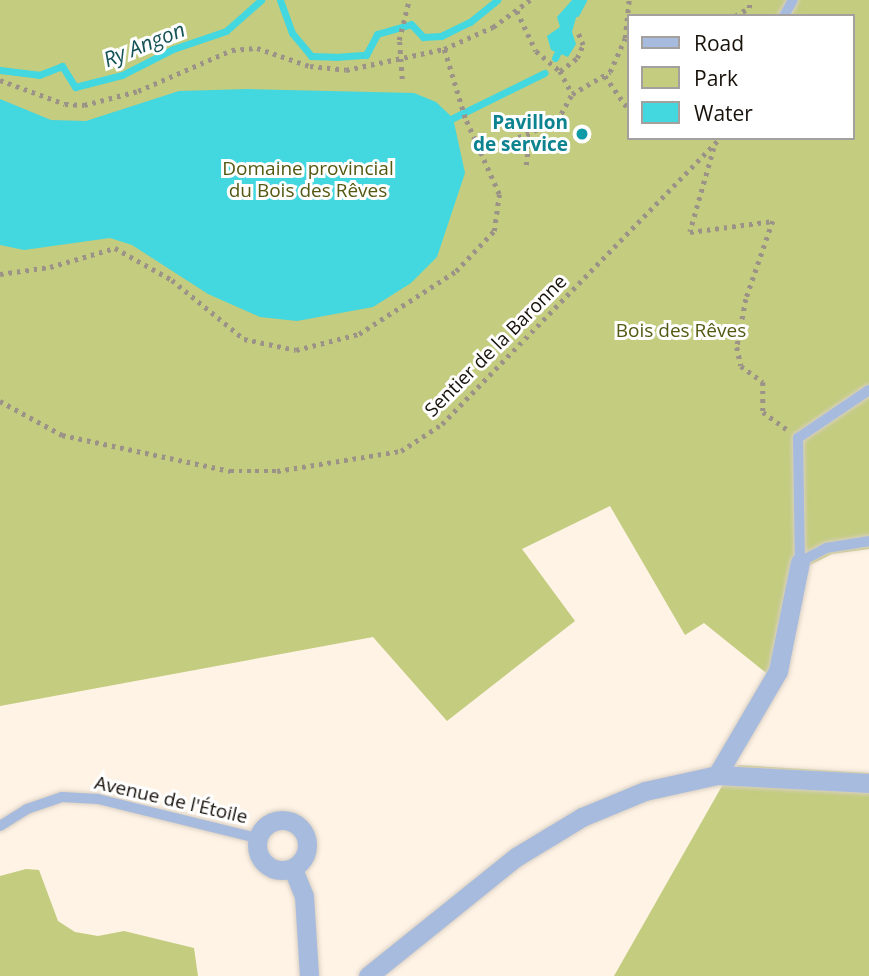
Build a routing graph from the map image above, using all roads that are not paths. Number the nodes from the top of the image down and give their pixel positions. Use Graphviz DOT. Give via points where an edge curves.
graph roads {
  1 [pos="869,390"];
  2 [pos="869,541"];
  3 [pos="800,562"];
  4 [pos="717,775"];
  5 [pos="869,783"];
  6 [pos="0,826"];
  7 [pos="257,838"];
  8 [pos="293,869"];
  9 [pos="309,976"];
  10 [pos="368,976"];
  1 -- 3 [label="lane" via="798,438"];
  2 -- 3 [label="lane" via="827,548"];
  3 -- 4 [label="street" via="778,671"];
  4 -- 5 [label="street"];
  4 -- 10 [label="street" via="645,791 582,817 478,883"];
  6 -- 7 [label="lane, Avenue de l'Étoile" via="27,809 61,797 98,799"];
  7 -- 8 [label="street" via="257,853 265,865 279,871"];
  7 -- 8 [label="street" via="267,824 284,819 300,825 308,840 306,857"];
  8 -- 9 [label="street" via="304,896"];
}
